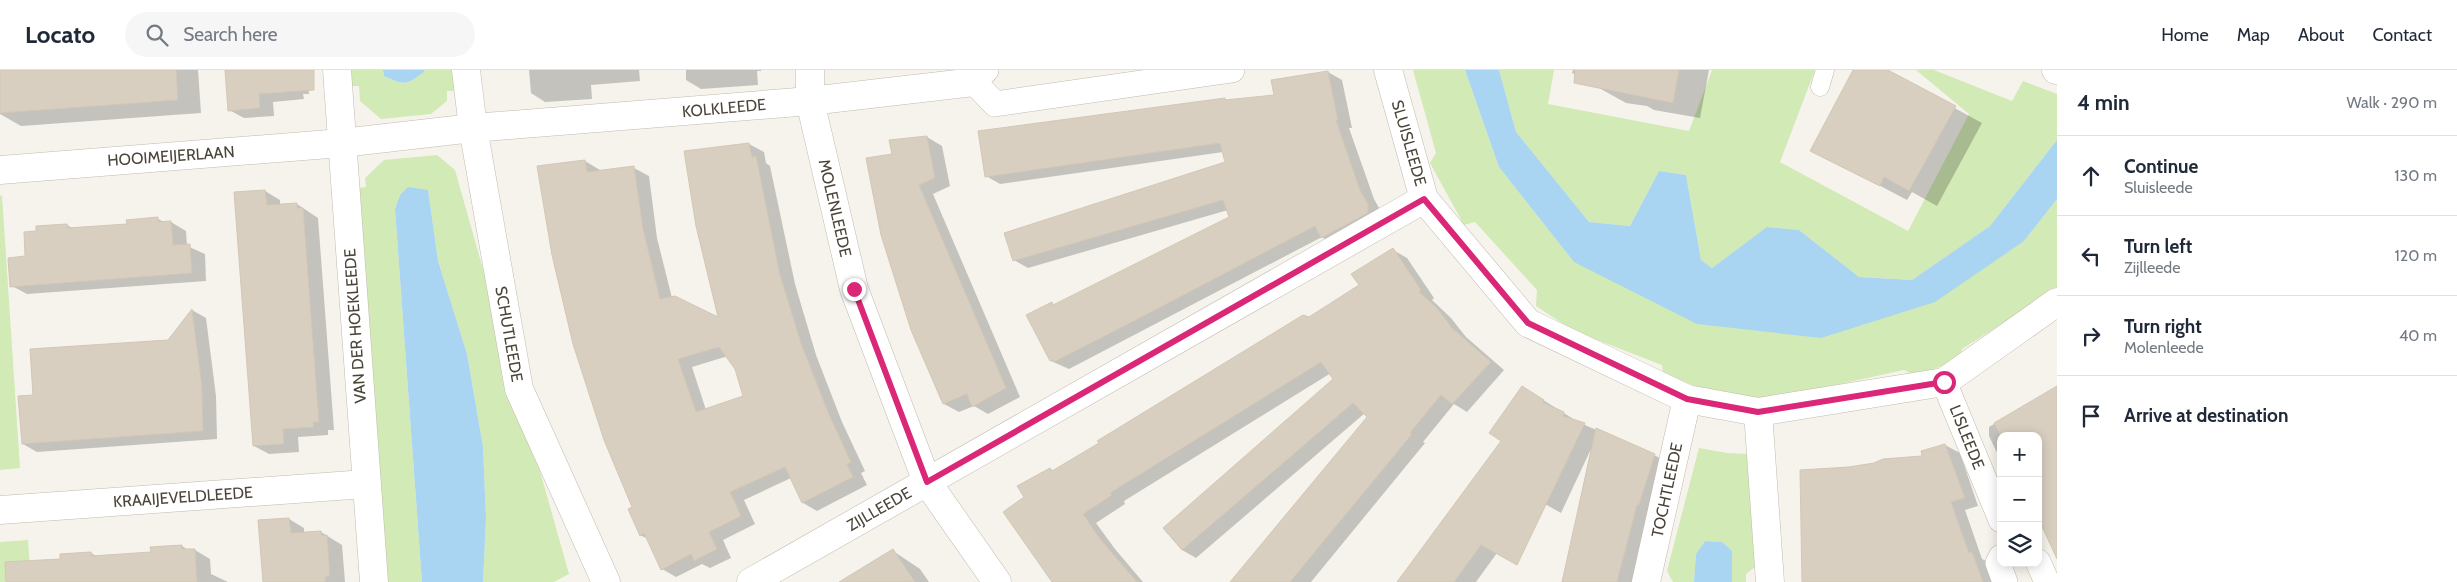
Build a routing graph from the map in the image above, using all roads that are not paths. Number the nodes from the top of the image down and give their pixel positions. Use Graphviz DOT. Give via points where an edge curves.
graph roads {
  1 [pos="337,70"];
  2 [pos="466,70"];
  3 [pos="810,70"];
  4 [pos="1232,70"];
  5 [pos="1388,70"];
  6 [pos="1826,70"];
  7 [pos="980,76"];
  8 [pos="1820,87"];
  9 [pos="810,101"];
  10 [pos="473,128"];
  11 [pos="342,143"];
  12 [pos="0,170"];
  13 [pos="1424,199"];
  14 [pos="2057,302"];
  15 [pos="1944,382"];
  16 [pos="1687,399"];
  17 [pos="1758,412"];
  18 [pos="927,482"];
  19 [pos="366,484"];
  20 [pos="0,510"];
  21 [pos="1997,510"];
  22 [pos="1999,567"];
  23 [pos="2040,567"];
  24 [pos="374,582"];
  25 [pos="606,582"];
  26 [pos="751,582"];
  27 [pos="997,582"];
  28 [pos="1646,582"];
  29 [pos="1770,582"];
  30 [pos="2005,582"];
  31 [pos="2047,582"];
  1 -- 11 [label="street, VAN DER HOEKLEEDE"];
  2 -- 10 [label="street, SCHUTLEEDE"];
  3 -- 9 [label="street, MOLENLEEDE"];
  4 -- 7 [label="street, KOLKLEEDE" via="995,104"];
  5 -- 13 [label="street, SLUISLEEDE"];
  6 -- 8 [label="lane"];
  7 -- 9 [label="street, KOLKLEEDE"];
  9 -- 10 [label="street, KOLKLEEDE"];
  9 -- 18 [label="street, MOLENLEEDE" via="854,289"];
  10 -- 11 [label="street, KOLKLEEDE"];
  10 -- 25 [label="street, SCHUTLEEDE" via="519,389"];
  11 -- 12 [label="street, HOOIMEIJERLAAN"];
  11 -- 19 [label="street, VAN DER HOEKLEEDE"];
  13 -- 16 [label="street, SLUISLEEDE" via="1528,323"];
  13 -- 18 [label="street, ZIJLLEEDE"];
  14 -- 15 [label="street, SLUISLEEDE"];
  15 -- 17 [label="street, SLUISLEEDE"];
  15 -- 21 [label="street, LISLEEDE"];
  16 -- 17 [label="street, SLUISLEEDE"];
  16 -- 28 [label="street, TOCHTLEEDE"];
  17 -- 29 [label="street"];
  18 -- 26 [label="street, ZIJLLEEDE"];
  18 -- 27 [label="street, MOLENLEEDE"];
  19 -- 20 [label="street, KRAAIJEVELDLEEDE"];
  19 -- 24 [label="street, VAN DER HOEKLEEDE"];
  22 -- 30 [label="street"];
  23 -- 31 [label="street"];
}
